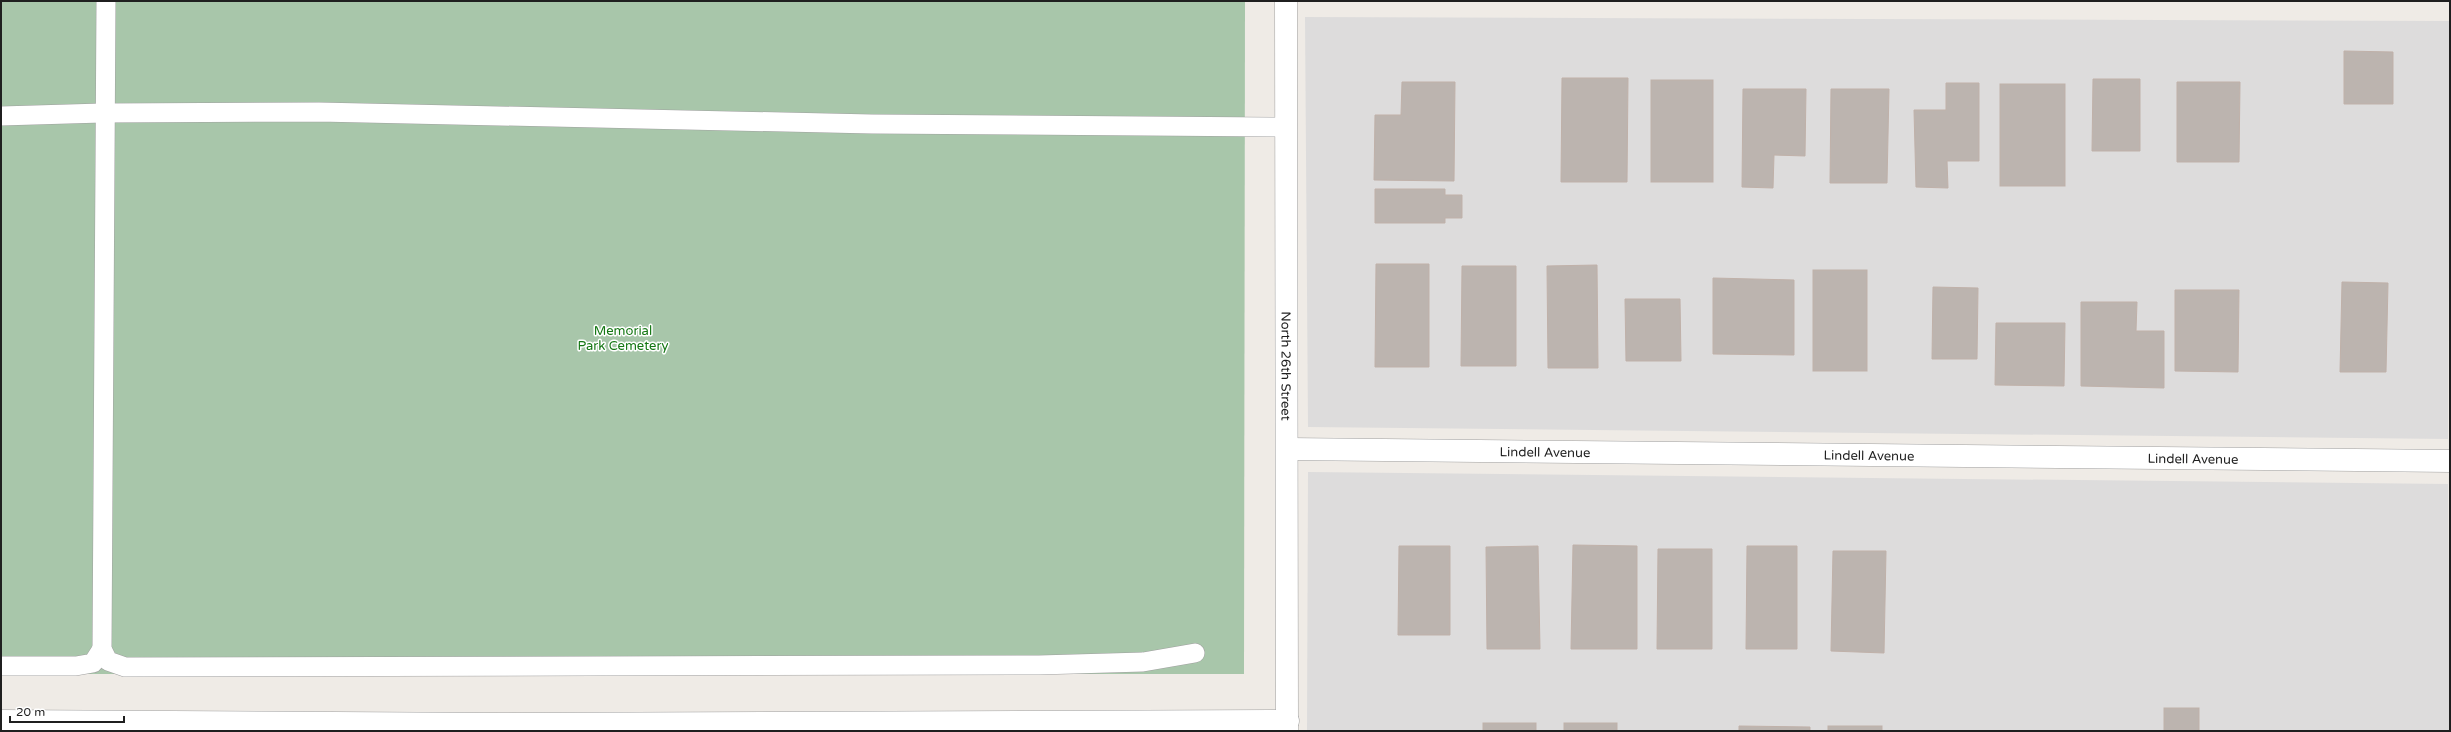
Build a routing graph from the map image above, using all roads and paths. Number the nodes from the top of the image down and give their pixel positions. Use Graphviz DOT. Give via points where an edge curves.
graph roads {
  1 [pos="106,1"];
  2 [pos="1286,1"];
  3 [pos="106,113"];
  4 [pos="1,116"];
  5 [pos="1286,127"];
  6 [pos="1288,449"];
  7 [pos="2450,461"];
  8 [pos="102,649"];
  9 [pos="1196,652"];
  10 [pos="1,666"];
  11 [pos="1,721"];
  12 [pos="1288,726"];
  13 [pos="1065,727"];
  14 [pos="499,728"];
  1 -- 3 [label="lane"];
  2 -- 5 [label="street, North 26th Street"];
  3 -- 4 [label="lane"];
  3 -- 5 [label="lane" via="319,112 856,124"];
  3 -- 8 [label="lane"];
  5 -- 6 [label="street, North 26th Street"];
  6 -- 7 [label="street, Lindell Avenue"];
  6 -- 12 [label="street, North 26th Street"];
  8 -- 9 [label="lane" via="108,661 125,667 1039,665 1143,662"];
  8 -- 10 [label="lane" via="93,663 76,666"];
  11 -- 14 [label="street"];
  12 -- 13 [label="street"];
  13 -- 14 [label="street"];
}
